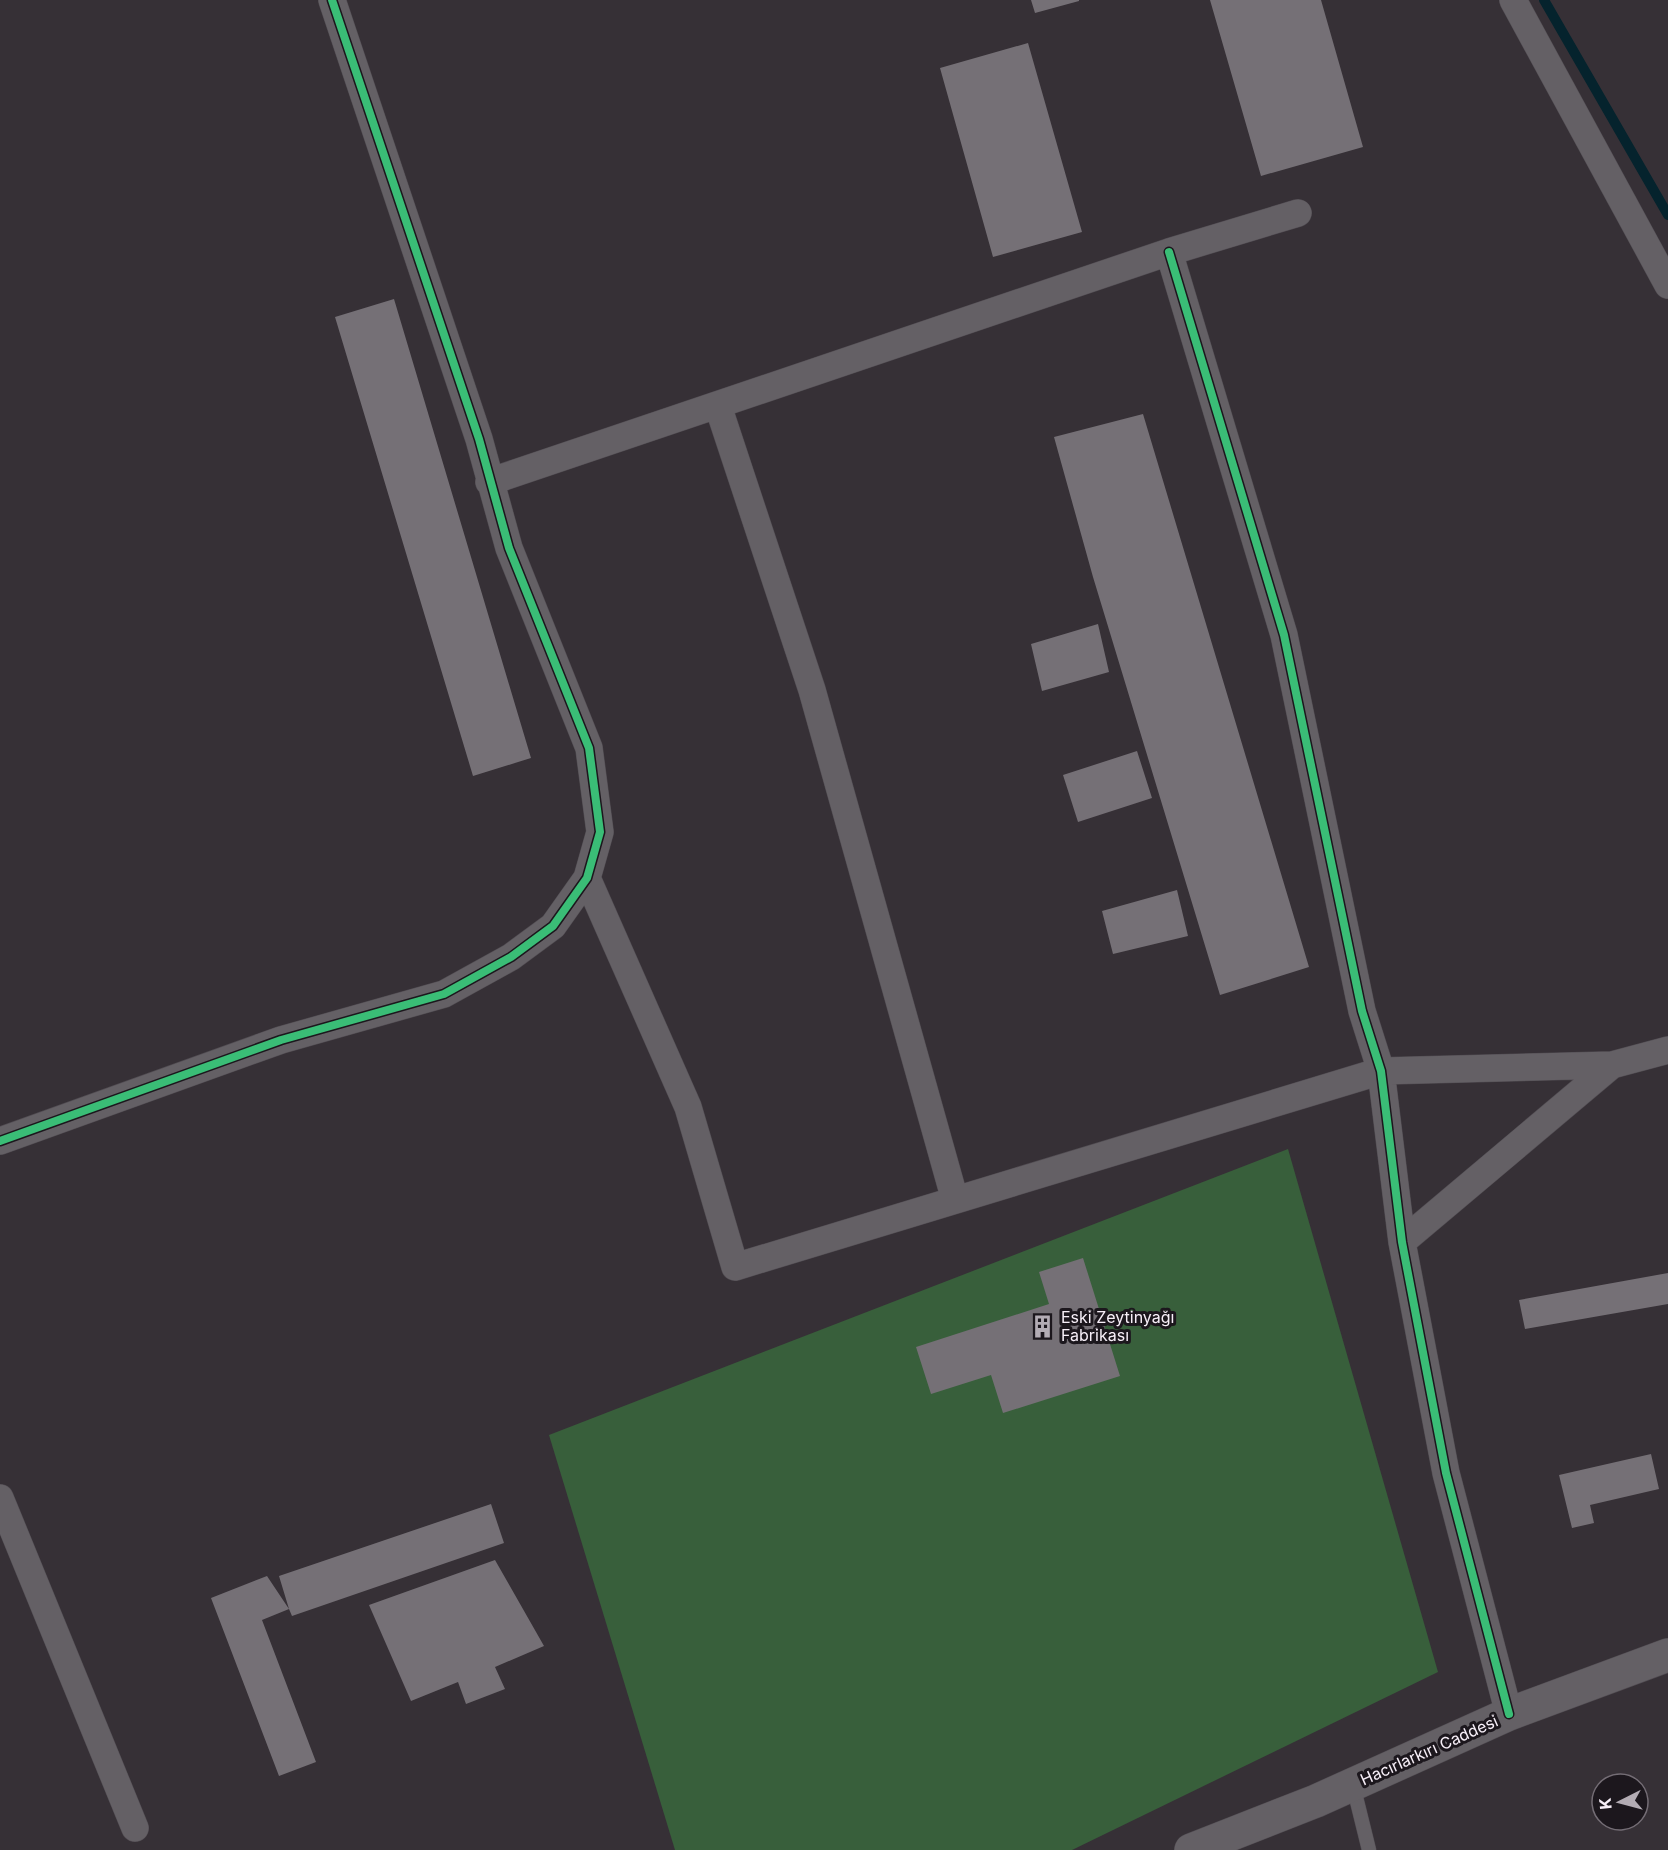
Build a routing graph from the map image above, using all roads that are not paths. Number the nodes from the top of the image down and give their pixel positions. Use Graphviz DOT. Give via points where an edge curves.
graph roads {
  1 [pos="332,0"];
  2 [pos="1513,0"];
  3 [pos="1298,213"];
  4 [pos="1169,252"];
  5 [pos="1668,285"];
  6 [pos="718,406"];
  7 [pos="489,482"];
  8 [pos="586,878"];
  9 [pos="1668,1050"];
  10 [pos="1612,1065"];
  11 [pos="1381,1071"];
  12 [pos="0,1142"];
  13 [pos="955,1200"];
  14 [pos="1402,1242"];
  15 [pos="0,1498"];
  16 [pos="1668,1655"];
  17 [pos="1509,1714"];
  18 [pos="1352,1784"];
  19 [pos="135,1828"];
  20 [pos="1191,1850"];
  21 [pos="1369,1850"];
  1 -- 7 [label="street"];
  2 -- 5 [label="street"];
  3 -- 4 [label="street"];
  4 -- 6 [label="street"];
  4 -- 11 [label="street" via="1284,635 1362,1011"];
  6 -- 7 [label="street"];
  6 -- 13 [label="street" via="812,690"];
  7 -- 8 [label="street" via="509,548 589,748 600,832"];
  8 -- 12 [label="street" via="553,926 511,957 444,994 281,1040"];
  8 -- 13 [label="street" via="688,1107 735,1267"];
  9 -- 10 [label="street"];
  10 -- 11 [label="street"];
  10 -- 14 [label="street"];
  11 -- 13 [label="street"];
  11 -- 14 [label="street"];
  14 -- 17 [label="street" via="1446,1473"];
  15 -- 19 [label="street"];
  16 -- 17 [label="street, Hacırlarkırı Caddesi"];
  17 -- 18 [label="street, Hacırlarkırı Caddesi"];
  18 -- 20 [label="street, Hacırlarkırı Caddesi"];
  18 -- 21 [label="lane"];
}
